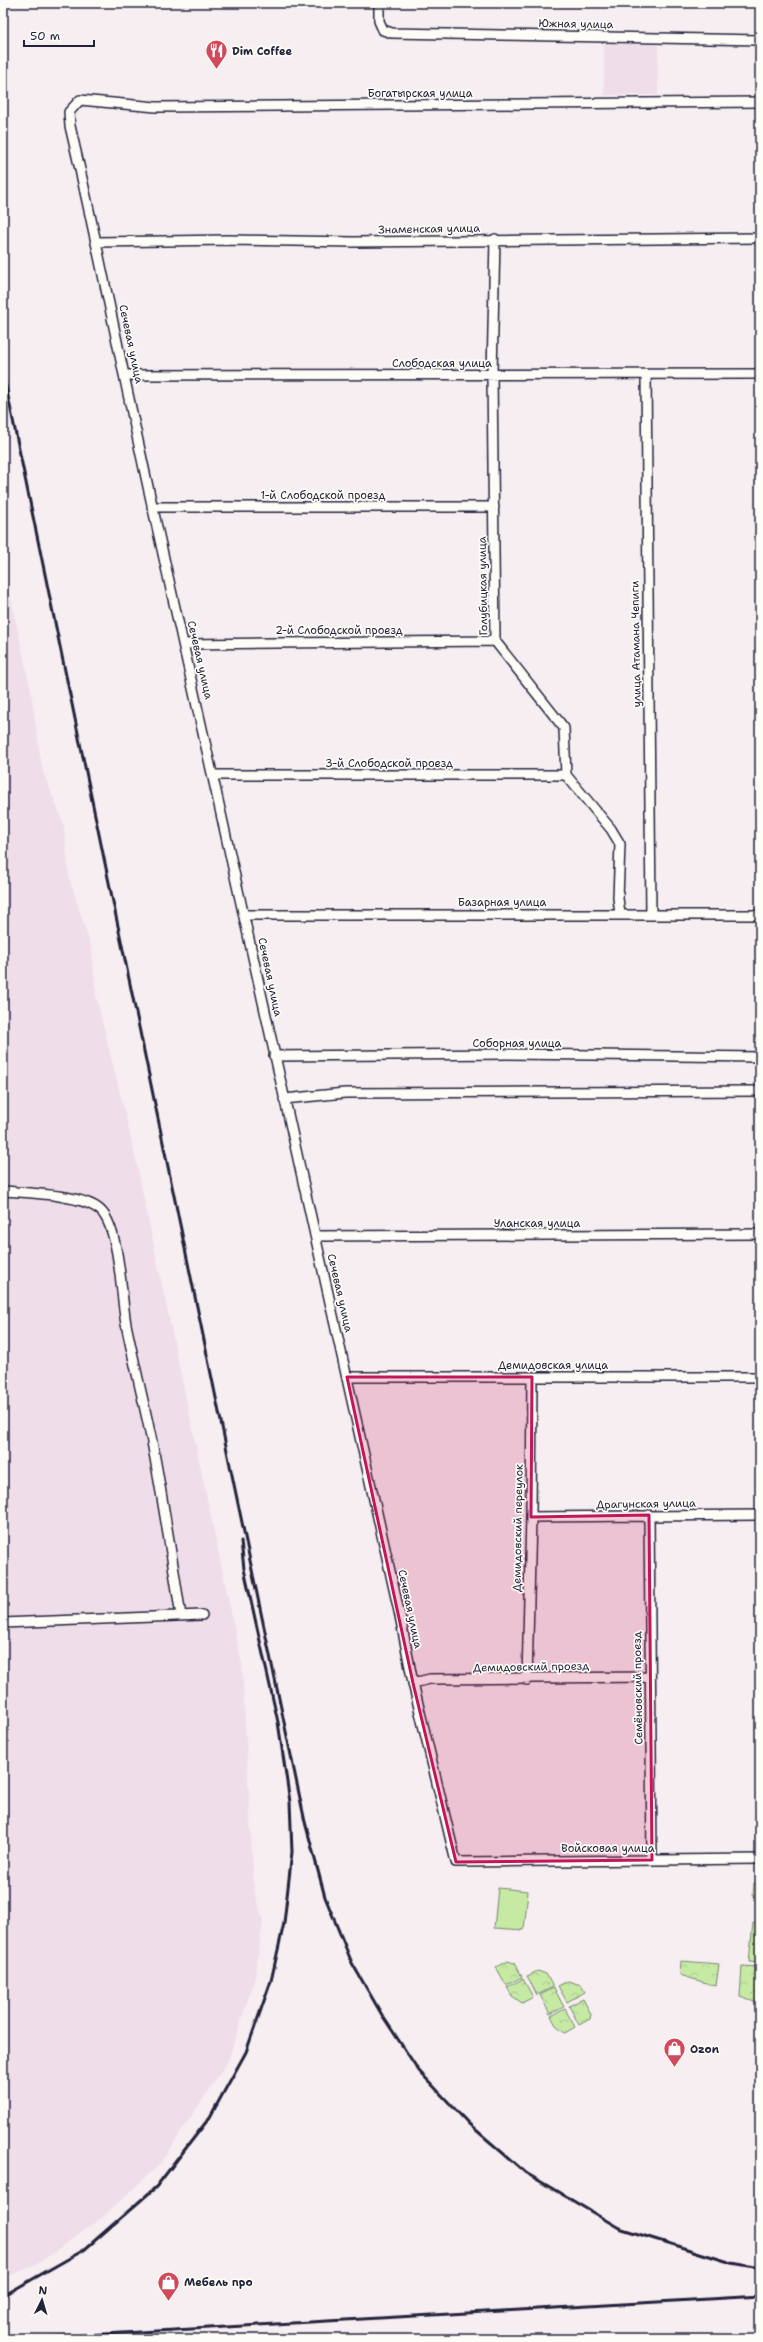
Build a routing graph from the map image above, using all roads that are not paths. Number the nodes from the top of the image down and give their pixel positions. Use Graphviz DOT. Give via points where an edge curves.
graph roads {
  1 [pos="379,3"];
  2 [pos="760,40"];
  3 [pos="80,100"];
  4 [pos="760,102"];
  5 [pos="760,238"];
  6 [pos="495,239"];
  7 [pos="98,242"];
  8 [pos="492,374"];
  9 [pos="646,374"];
  10 [pos="760,374"];
  11 [pos="125,375"];
  12 [pos="152,507"];
  13 [pos="494,507"];
  14 [pos="495,641"];
  15 [pos="184,644"];
  16 [pos="213,775"];
  17 [pos="566,775"];
  18 [pos="620,914"];
  19 [pos="245,915"];
  20 [pos="651,915"];
  21 [pos="760,915"];
  22 [pos="274,1056"];
  23 [pos="760,1057"];
  24 [pos="760,1091"];
  25 [pos="284,1099"];
  26 [pos="3,1190"];
  27 [pos="760,1234"];
  28 [pos="315,1236"];
  29 [pos="347,1377"];
  30 [pos="532,1377"];
  31 [pos="760,1377"];
  32 [pos="649,1515"];
  33 [pos="760,1515"];
  34 [pos="531,1517"];
  35 [pos="202,1614"];
  36 [pos="181,1616"];
  37 [pos="3,1623"];
  38 [pos="650,1676"];
  39 [pos="527,1680"];
  40 [pos="413,1683"];
  41 [pos="760,1859"];
  42 [pos="652,1860"];
  43 [pos="456,1862"];
  1 -- 2 [label="street, Южная улица" via="379,21 383,30 392,33"];
  3 -- 4 [label="street, Богатырская улица" via="156,107"];
  3 -- 7 [label="street, Сечевая улица" via="69,112 70,126"];
  5 -- 6 [label="street, Знаменская улица"];
  6 -- 7 [label="street, Знаменская улица"];
  6 -- 8 [label="street, Голубицкая улица"];
  7 -- 11 [label="street, Сечевая улица"];
  8 -- 9 [label="street, Слободская улица"];
  8 -- 11 [label="street, Слободская улица"];
  8 -- 13 [label="street, Голубицкая улица"];
  9 -- 10 [label="street, Слободская улица"];
  9 -- 20 [label="street, улица Атамана Чепиги"];
  11 -- 12 [label="street, Сечевая улица"];
  12 -- 13 [label="street, 1-й Слободской проезд"];
  12 -- 15 [label="street, Сечевая улица"];
  13 -- 14 [label="street, Голубицкая улица"];
  14 -- 15 [label="street, 2-й Слободской проезд"];
  14 -- 17 [label="street, Голубицкая улица" via="564,728"];
  15 -- 16 [label="street, Сечевая улица"];
  16 -- 17 [label="street, 3-й Слободской проезд"];
  16 -- 19 [label="street, Сечевая улица"];
  17 -- 18 [label="street" via="611,829 620,844"];
  18 -- 19 [label="street, Базарная улица"];
  18 -- 20 [label="street, Базарная улица"];
  19 -- 22 [label="street, Сечевая улица"];
  20 -- 21 [label="street, Базарная улица"];
  22 -- 23 [label="street, Соборная улица" via="508,1054"];
  22 -- 25 [label="street, Сечевая улица"];
  24 -- 25 [label="street" via="344,1093"];
  25 -- 28 [label="street, Сечевая улица"];
  26 -- 36 [label="street" via="57,1195 82,1201 100,1210 111,1227 121,1276 126,1323 152,1444"];
  27 -- 28 [label="street, Уланская улица"];
  28 -- 29 [label="street, Сечевая улица"];
  29 -- 30 [label="street, Демидовская улица"];
  29 -- 40 [label="street, Сечевая улица"];
  30 -- 31 [label="street, Демидовская улица"];
  30 -- 34 [label="street, Демидовский переулок"];
  32 -- 33 [label="street, Драгунская улица"];
  32 -- 34 [label="street, Драгунская улица"];
  32 -- 38 [label="street, Семёновский проезд"];
  34 -- 39 [label="street, Демидовский переулок"];
  35 -- 36 [label="street"];
  36 -- 37 [label="street"];
  38 -- 39 [label="street, Демидовский проезд"];
  38 -- 42 [label="street, Семёновский проезд"];
  39 -- 40 [label="street, Демидовский проезд" via="430,1680"];
  40 -- 43 [label="street, Сечевая улица"];
  41 -- 42 [label="street, Войсковая улица"];
  42 -- 43 [label="street, Войсковая улица"];
}
